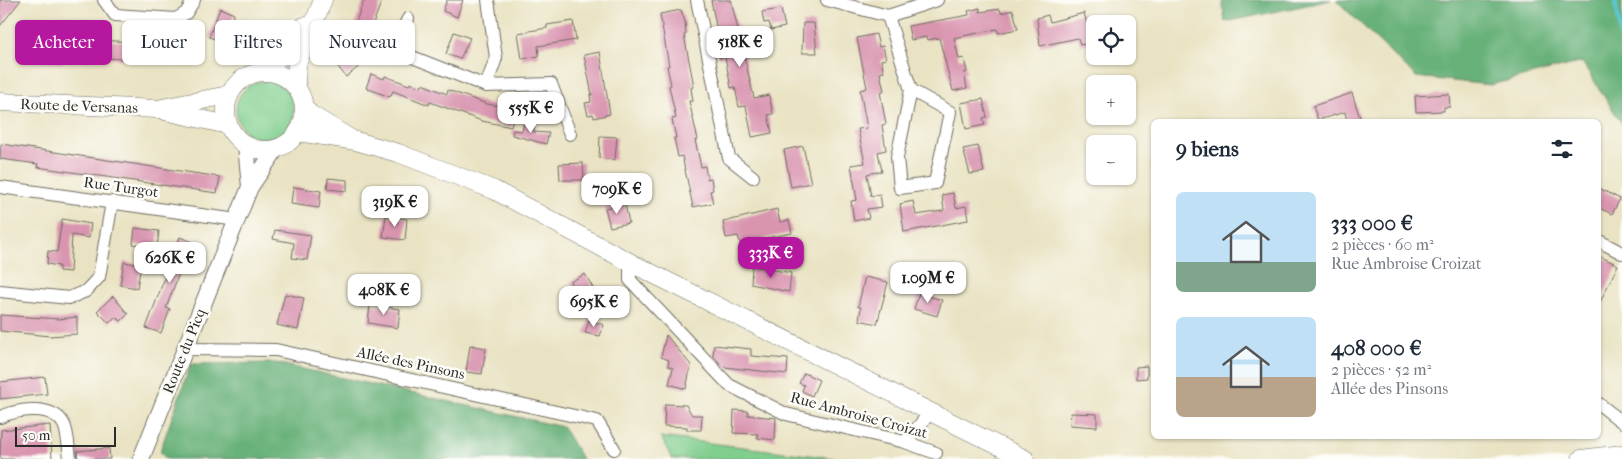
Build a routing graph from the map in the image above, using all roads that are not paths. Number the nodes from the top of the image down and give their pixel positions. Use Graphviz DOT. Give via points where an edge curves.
graph roads {
  1 [pos="104,0"];
  2 [pos="194,0"];
  3 [pos="315,0"];
  4 [pos="323,0"];
  5 [pos="488,0"];
  6 [pos="697,0"];
  7 [pos="827,0"];
  8 [pos="937,0"];
  9 [pos="888,16"];
  10 [pos="408,19"];
  11 [pos="263,71"];
  12 [pos="296,86"];
  13 [pos="486,86"];
  14 [pos="911,90"];
  15 [pos="228,96"];
  16 [pos="0,102"];
  17 [pos="304,107"];
  18 [pos="158,109"];
  19 [pos="227,123"];
  20 [pos="298,132"];
  21 [pos="570,134"];
  22 [pos="356,141"];
  23 [pos="246,146"];
  24 [pos="276,149"];
  25 [pos="753,177"];
  26 [pos="0,187"];
  27 [pos="250,187"];
  28 [pos="112,202"];
  29 [pos="237,220"];
  30 [pos="1601,242"];
  31 [pos="1622,253"];
  32 [pos="633,264"];
  33 [pos="0,291"];
  34 [pos="184,349"];
  35 [pos="1601,406"];
  36 [pos="930,413"];
  37 [pos="0,416"];
  38 [pos="1622,422"];
  39 [pos="905,442"];
  40 [pos="614,449"];
  41 [pos="936,453"];
  42 [pos="1622,454"];
  43 [pos="70,459"];
  44 [pos="141,459"];
  45 [pos="1025,459"];
  46 [pos="1581,459"];
  1 -- 2 [label="street" via="115,15 176,19 186,13"];
  3 -- 11 [label="main road" via="306,23 287,51"];
  4 -- 12 [label="main road" via="297,64"];
  5 -- 13 [label="street" via="496,58"];
  6 -- 25 [label="street" via="729,158"];
  7 -- 9 [label="street"];
  8 -- 9 [label="street"];
  9 -- 14 [label="street"];
  10 -- 13 [label="street" via="392,49"];
  11 -- 12 [label="main road" via="276,72"];
  11 -- 15 [label="main road" via="242,78"];
  12 -- 17 [label="main road"];
  13 -- 21 [label="street" via="551,84"];
  14 -- 14 [label="street" via="896,157 900,188 935,183 950,112"];
  15 -- 18 [label="main road"];
  15 -- 19 [label="main road"];
  16 -- 18 [label="main road, Route de Versanas"];
  17 -- 20 [label="main road"];
  17 -- 22 [label="main road" via="310,114"];
  18 -- 19 [label="main road"];
  19 -- 23 [label="main road"];
  20 -- 22 [label="main road"];
  20 -- 24 [label="main road" via="292,140"];
  22 -- 32 [label="main road" via="398,153 494,190"];
  23 -- 24 [label="main road"];
  23 -- 27 [label="street, Route du Picq"];
  24 -- 27 [label="street, Route du Picq"];
  26 -- 28 [label="street, Rue Turgot"];
  27 -- 29 [label="street, Route du Picq"];
  28 -- 29 [label="street, Rue Turgot"];
  28 -- 33 [label="street" via="98,277 86,292 69,298"];
  29 -- 34 [label="street, Route du Picq"];
  30 -- 31 [label="street"];
  32 -- 36 [label="main road"];
  32 -- 39 [label="street, Rue Ambroise Croizat" via="630,280 729,385 786,414"];
  34 -- 40 [label="street, Allée des Pinsons" via="276,350 597,421"];
  34 -- 44 [label="street, Route du Picq"];
  35 -- 38 [label="street"];
  36 -- 39 [label="street"];
  36 -- 45 [label="main road"];
  37 -- 43 [label="street" via="15,410 53,415 64,425"];
  39 -- 41 [label="street, Rue Ambroise Croizat"];
  42 -- 46 [label="main road"];
}
